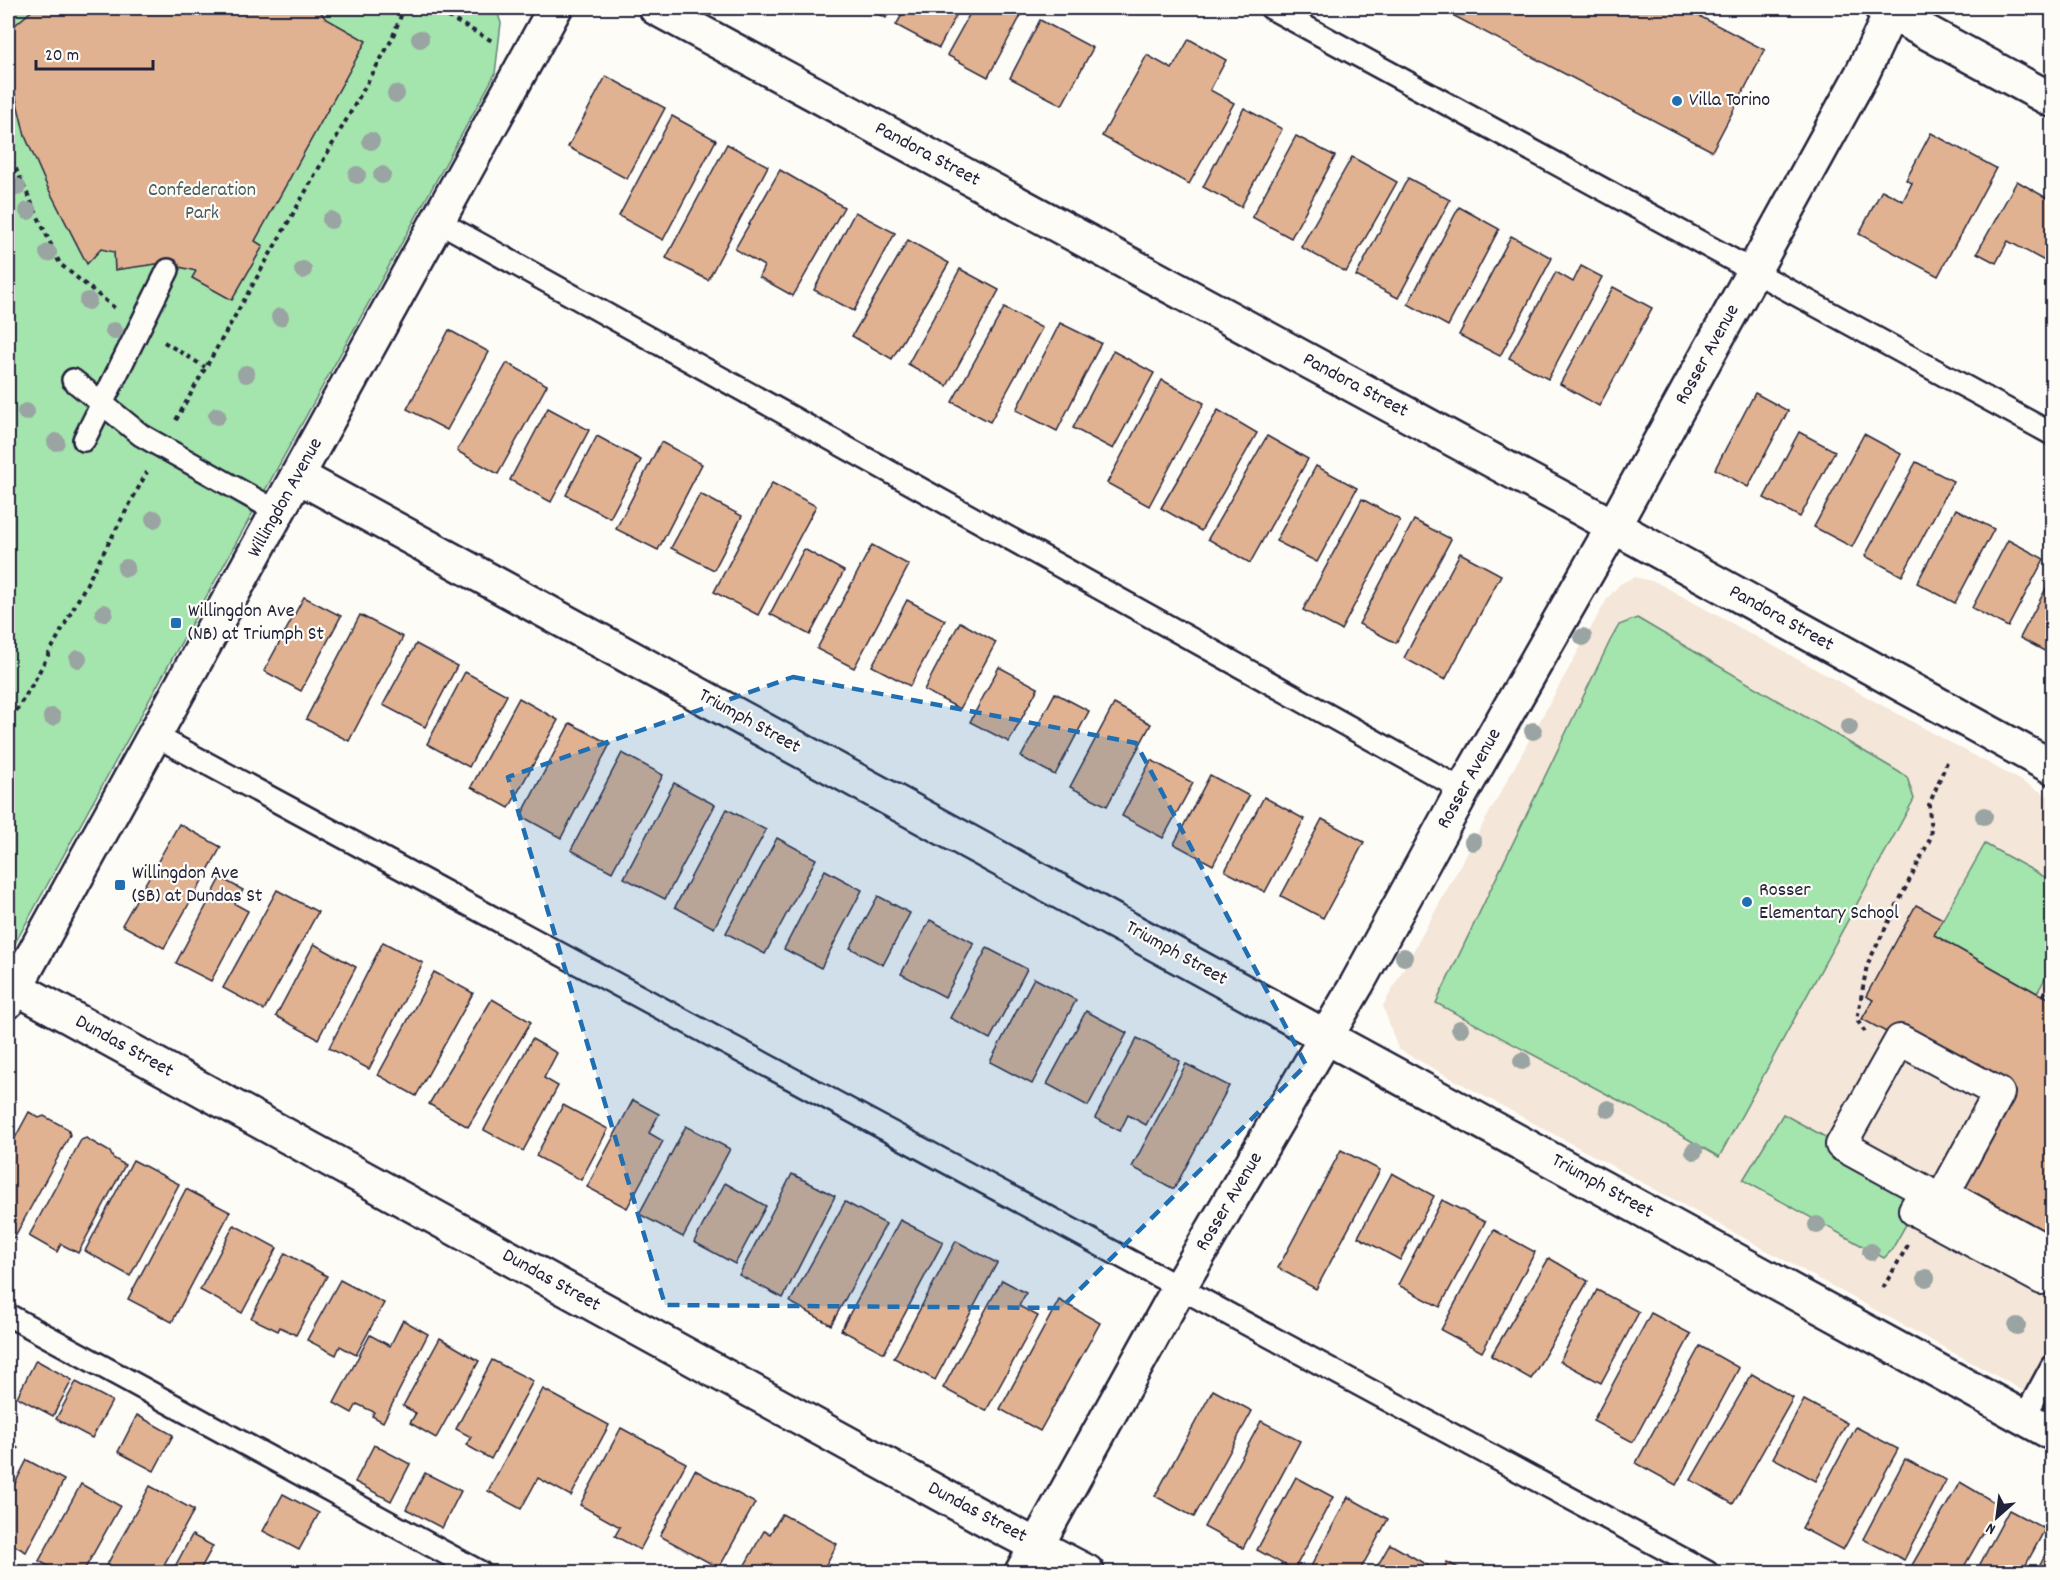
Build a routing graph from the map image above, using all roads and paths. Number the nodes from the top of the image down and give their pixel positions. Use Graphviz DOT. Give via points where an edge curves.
graph roads {
  1 [pos="404,8"];
  2 [pos="432,8"];
  3 [pos="445,8"];
  4 [pos="555,8"];
  5 [pos="656,8"];
  6 [pos="1271,8"];
  7 [pos="1889,9"];
  8 [pos="437,10"];
  9 [pos="526,61"];
  10 [pos="2052,100"];
  11 [pos="8,152"];
  12 [pos="438,221"];
  13 [pos="168,270"];
  14 [pos="1755,271"];
  15 [pos="139,327"];
  16 [pos="205,367"];
  17 [pos="73,380"];
  18 [pos="103,404"];
  19 [pos="171,428"];
  20 [pos="2052,434"];
  21 [pos="84,440"];
  22 [pos="149,469"];
  23 [pos="298,476"];
  24 [pos="278,512"];
  25 [pos="1613,526"];
  26 [pos="8,707"];
  27 [pos="153,735"];
  28 [pos="1947,762"];
  29 [pos="2052,767"];
  30 [pos="1463,789"];
  31 [pos="2052,978"];
  32 [pos="11,994"];
  33 [pos="2043,995"];
  34 [pos="1327,1037"];
  35 [pos="1886,1066"];
  36 [pos="1925,1216"];
  37 [pos="2052,1253"];
  38 [pos="2052,1259"];
  39 [pos="1179,1288"];
  40 [pos="1883,1288"];
  41 [pos="8,1315"];
  42 [pos="2052,1366"];
  43 [pos="2024,1418"];
  44 [pos="2052,1433"];
  45 [pos="1030,1559"];
  46 [pos="480,1572"];
  47 [pos="1087,1572"];
  48 [pos="1707,1572"];
  1 -- 16 [label="path" via="391,41"];
  2 -- 8 [label="path"];
  3 -- 8 [label="path"];
  4 -- 9 [label="street, Willingdon Avenue"];
  5 -- 25 [label="street, Pandora Street"];
  6 -- 14 [label="lane"];
  7 -- 10 [label="street"];
  7 -- 14 [label="street, Rosser Avenue" via="1863,72"];
  8 -- 9 [label="path"];
  9 -- 12 [label="street, Willingdon Avenue"];
  11 -- 15 [label="path" via="60,264"];
  12 -- 23 [label="street, Willingdon Avenue"];
  12 -- 30 [label="lane"];
  13 -- 15 [label="lane"];
  14 -- 20 [label="lane"];
  14 -- 25 [label="street, Rosser Avenue"];
  15 -- 16 [label="path"];
  15 -- 18 [label="lane"];
  16 -- 19 [label="path"];
  17 -- 18 [label="lane"];
  18 -- 21 [label="lane"];
  18 -- 24 [label="lane" via="141,435"];
  22 -- 26 [label="path" via="32,685 16,711"];
  23 -- 24 [label="street, Willingdon Avenue"];
  23 -- 34 [label="street, Triumph Street"];
  24 -- 27 [label="street, Willingdon Avenue"];
  25 -- 29 [label="street, Pandora Street"];
  25 -- 30 [label="street, Rosser Avenue"];
  27 -- 32 [label="street, Willingdon Avenue"];
  27 -- 39 [label="lane"];
  28 -- 35 [label="path" via="1929,805 1931,837 1867,965 1857,1020"];
  30 -- 34 [label="street, Rosser Avenue"];
  31 -- 33 [label="path"];
  32 -- 45 [label="street, Dundas Street" via="983,1518"];
  34 -- 39 [label="street, Rosser Avenue"];
  34 -- 43 [label="street, Triumph Street"];
  35 -- 36 [label="street" via="1841,1145 1925,1191 1914,1210"];
  35 -- 37 [label="street" via="1900,1040 1999,1094 1944,1194"];
  36 -- 38 [label="street" via="2043,1279"];
  36 -- 40 [label="path"];
  39 -- 45 [label="street, Rosser Avenue"];
  39 -- 48 [label="lane"];
  41 -- 46 [label="lane"];
  42 -- 43 [label="lane"];
  43 -- 44 [label="street, Triumph Street"];
  45 -- 47 [label="street, Dundas Street"];
}
